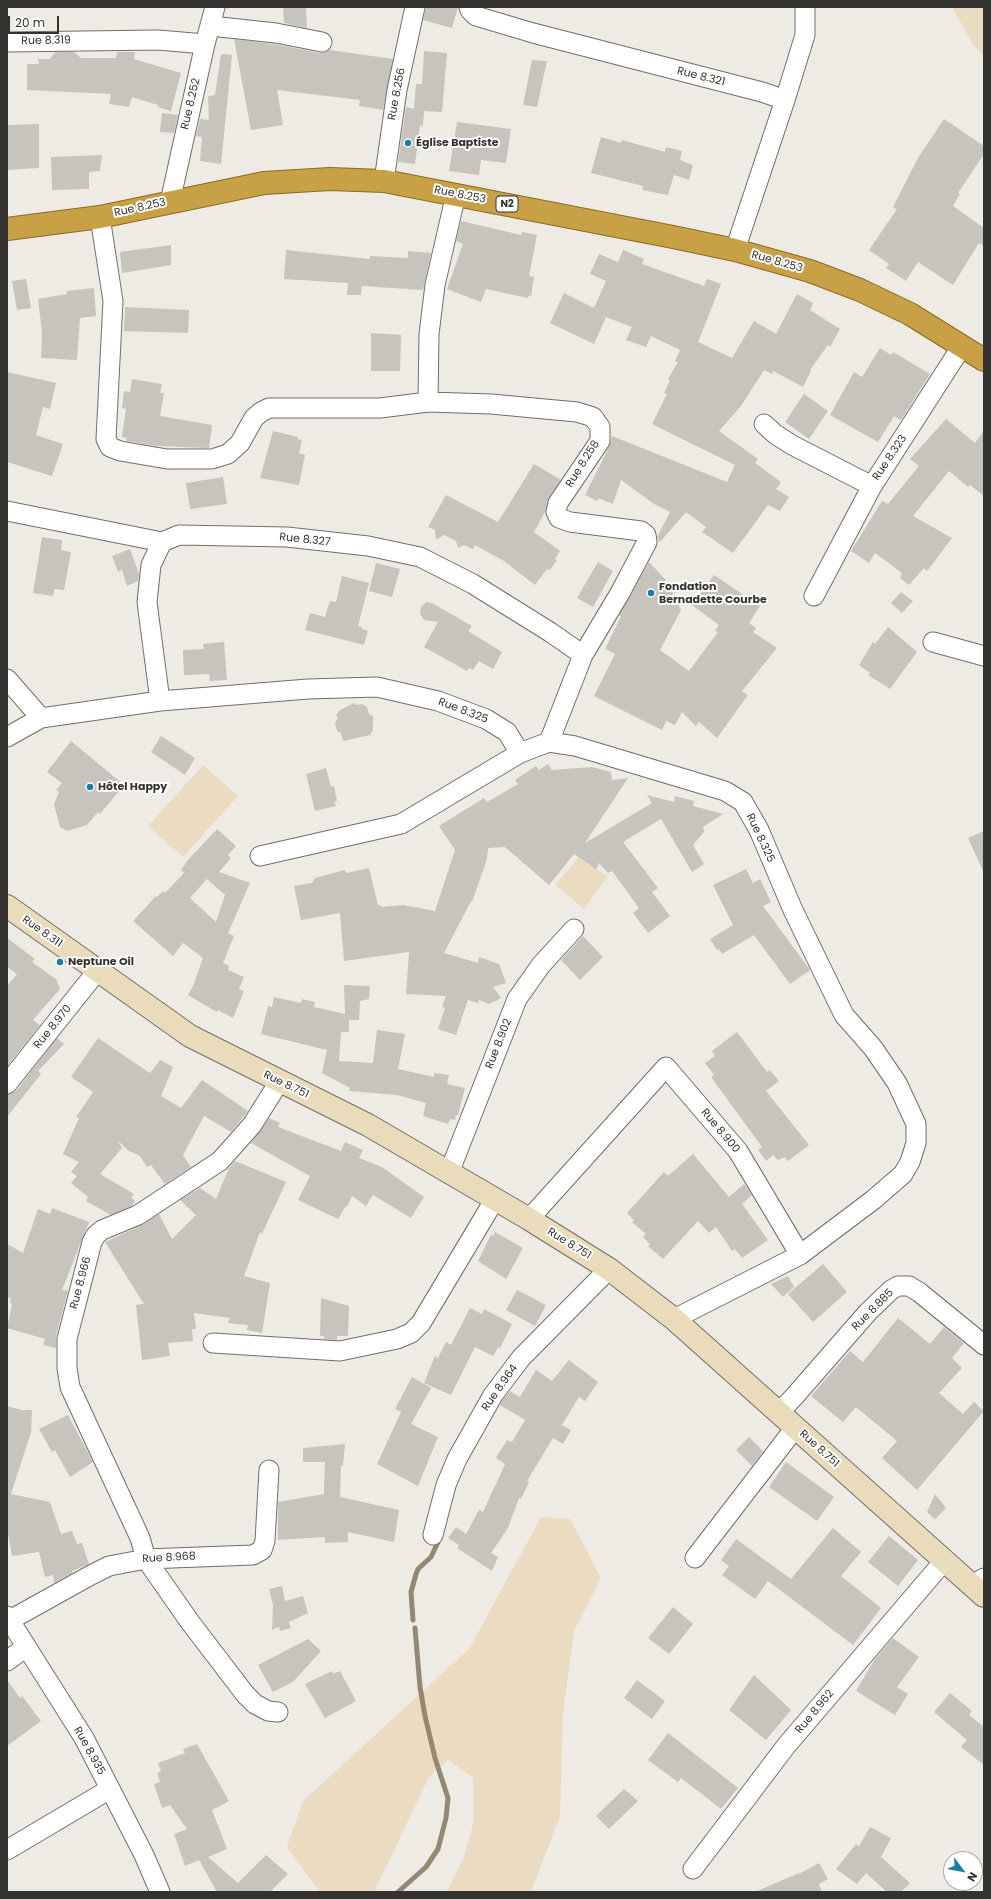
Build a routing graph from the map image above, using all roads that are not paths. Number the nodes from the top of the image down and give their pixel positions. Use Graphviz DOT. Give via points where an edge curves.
graph roads {
  1 [pos="215,7"];
  2 [pos="416,7"];
  3 [pos="469,7"];
  4 [pos="806,7"];
  5 [pos="211,26"];
  6 [pos="7,42"];
  7 [pos="322,42"];
  8 [pos="205,44"];
  9 [pos="785,100"];
  10 [pos="384,181"];
  11 [pos="456,194"];
  12 [pos="170,202"];
  13 [pos="100,217"];
  14 [pos="7,229"];
  15 [pos="735,250"];
  16 [pos="962,346"];
  17 [pos="984,360"];
  18 [pos="428,402"];
  19 [pos="764,424"];
  20 [pos="872,486"];
  21 [pos="7,511"];
  22 [pos="162,542"];
  23 [pos="814,596"];
  24 [pos="932,642"];
  25 [pos="583,655"];
  26 [pos="984,656"];
  27 [pos="7,679"];
  28 [pos="160,701"];
  29 [pos="41,718"];
  30 [pos="7,737"];
  31 [pos="550,742"];
  32 [pos="520,753"];
  33 [pos="260,856"];
  34 [pos="7,906"];
  35 [pos="574,929"];
  36 [pos="98,970"];
  37 [pos="279,1082"];
  38 [pos="7,1084"];
  39 [pos="450,1173"];
  40 [pos="495,1199"];
  41 [pos="529,1219"];
  42 [pos="800,1254"];
  43 [pos="609,1269"];
  44 [pos="674,1318"];
  45 [pos="213,1343"];
  46 [pos="984,1345"];
  47 [pos="778,1413"];
  48 [pos="795,1428"];
  49 [pos="269,1470"];
  50 [pos="433,1535"];
  51 [pos="146,1558"];
  52 [pos="695,1558"];
  53 [pos="944,1561"];
  54 [pos="980,1587"];
  55 [pos="8,1618"];
  56 [pos="26,1647"];
  57 [pos="7,1661"];
  58 [pos="278,1712"];
  59 [pos="110,1789"];
  60 [pos="7,1850"];
  61 [pos="693,1869"];
  62 [pos="160,1892"];
  1 -- 5 [label="street, Rue 8.252"];
  2 -- 10 [label="street, Rue 8.256" via="393,110"];
  3 -- 9 [label="street, Rue 8.321" via="476,16"];
  4 -- 9 [label="street" via="805,35"];
  5 -- 7 [label="street" via="276,33"];
  5 -- 8 [label="street, Rue 8.252"];
  6 -- 8 [label="street, Rue 8.319" via="158,40"];
  8 -- 12 [label="street, Rue 8.252"];
  9 -- 15 [label="street"];
  10 -- 11 [label="highway, Rue 8.253 / N2"];
  10 -- 12 [label="highway, Rue 8.253 / N2" via="330,179 264,183"];
  11 -- 15 [label="highway, Rue 8.253 / N2"];
  11 -- 18 [label="street" via="435,285 430,334"];
  12 -- 13 [label="highway, Rue 8.253 / N2"];
  13 -- 14 [label="highway, Rue 8.253 / N2"];
  13 -- 18 [label="street" via="113,301 106,439 110,447 167,459 212,459 228,454 240,443 254,418 269,408 380,408"];
  15 -- 16 [label="highway, Rue 8.253 / N2" via="810,271 860,290 910,314"];
  16 -- 17 [label="highway, Rue 8.253 / N2"];
  16 -- 20 [label="street, Rue 8.323"];
  18 -- 25 [label="street, Rue 8.258" via="491,404 577,412 594,417 600,427 600,441 558,502 556,512 559,518 570,522 642,531 646,535 646,542 620,593"];
  19 -- 20 [label="street, Rue 8.323" via="792,445"];
  20 -- 23 [label="street"];
  21 -- 22 [label="street"];
  22 -- 25 [label="street, Rue 8.327" via="179,535 288,537 368,546 420,557 473,584"];
  22 -- 28 [label="street" via="152,566 147,602"];
  24 -- 26 [label="street"];
  25 -- 31 [label="street, Rue 8.258"];
  27 -- 29 [label="street"];
  28 -- 29 [label="street, Rue 8.325"];
  28 -- 32 [label="street, Rue 8.325" via="308,689 377,687 438,701 486,719 507,732"];
  29 -- 30 [label="street"];
  31 -- 32 [label="street, Rue 8.325"];
  31 -- 42 [label="street, Rue 8.325" via="575,746 725,791 743,802 759,830 793,910 844,1015 873,1048 896,1083 916,1124 916,1143 904,1174"];
  32 -- 33 [label="street" via="401,824"];
  34 -- 36 [label="main road, Rue 8.311"];
  35 -- 39 [label="street, Rue 8.902" via="541,965 517,999"];
  36 -- 37 [label="main road, Rue 8.751" via="190,1036"];
  36 -- 38 [label="street, Rue 8.970"];
  37 -- 39 [label="main road, Rue 8.751" via="368,1125"];
  37 -- 51 [label="street, Rue 8.966" via="252,1125 220,1161 138,1215 102,1230 92,1242 66,1339 70,1387 140,1538"];
  39 -- 40 [label="main road, Rue 8.751"];
  40 -- 41 [label="main road, Rue 8.751"];
  40 -- 45 [label="street" via="421,1323 411,1333 398,1339 340,1351"];
  41 -- 42 [label="street, Rue 8.900" via="666,1067 738,1151"];
  41 -- 43 [label="main road, Rue 8.751"];
  42 -- 44 [label="street"];
  43 -- 44 [label="main road, Rue 8.751"];
  43 -- 50 [label="street, Rue 8.964" via="521,1358 493,1395 457,1459 446,1485"];
  44 -- 47 [label="main road, Rue 8.751"];
  46 -- 47 [label="street, Rue 8.885" via="919,1292 909,1286 898,1286 868,1312"];
  47 -- 48 [label="main road, Rue 8.751"];
  48 -- 52 [label="street"];
  48 -- 53 [label="main road, Rue 8.751"];
  49 -- 51 [label="street, Rue 8.968" via="265,1541 262,1550 253,1555"];
  51 -- 55 [label="street, Rue 8.968" via="109,1566"];
  51 -- 58 [label="street, Rue 8.966" via="190,1622 245,1694 255,1704 268,1711"];
  53 -- 54 [label="main road, Rue 8.751"];
  53 -- 61 [label="street, Rue 8.962" via="786,1746"];
  55 -- 56 [label="street, Rue 8.935"];
  56 -- 57 [label="street"];
  56 -- 59 [label="street, Rue 8.935" via="84,1738"];
  59 -- 60 [label="street"];
  59 -- 62 [label="street, Rue 8.935"];
}
